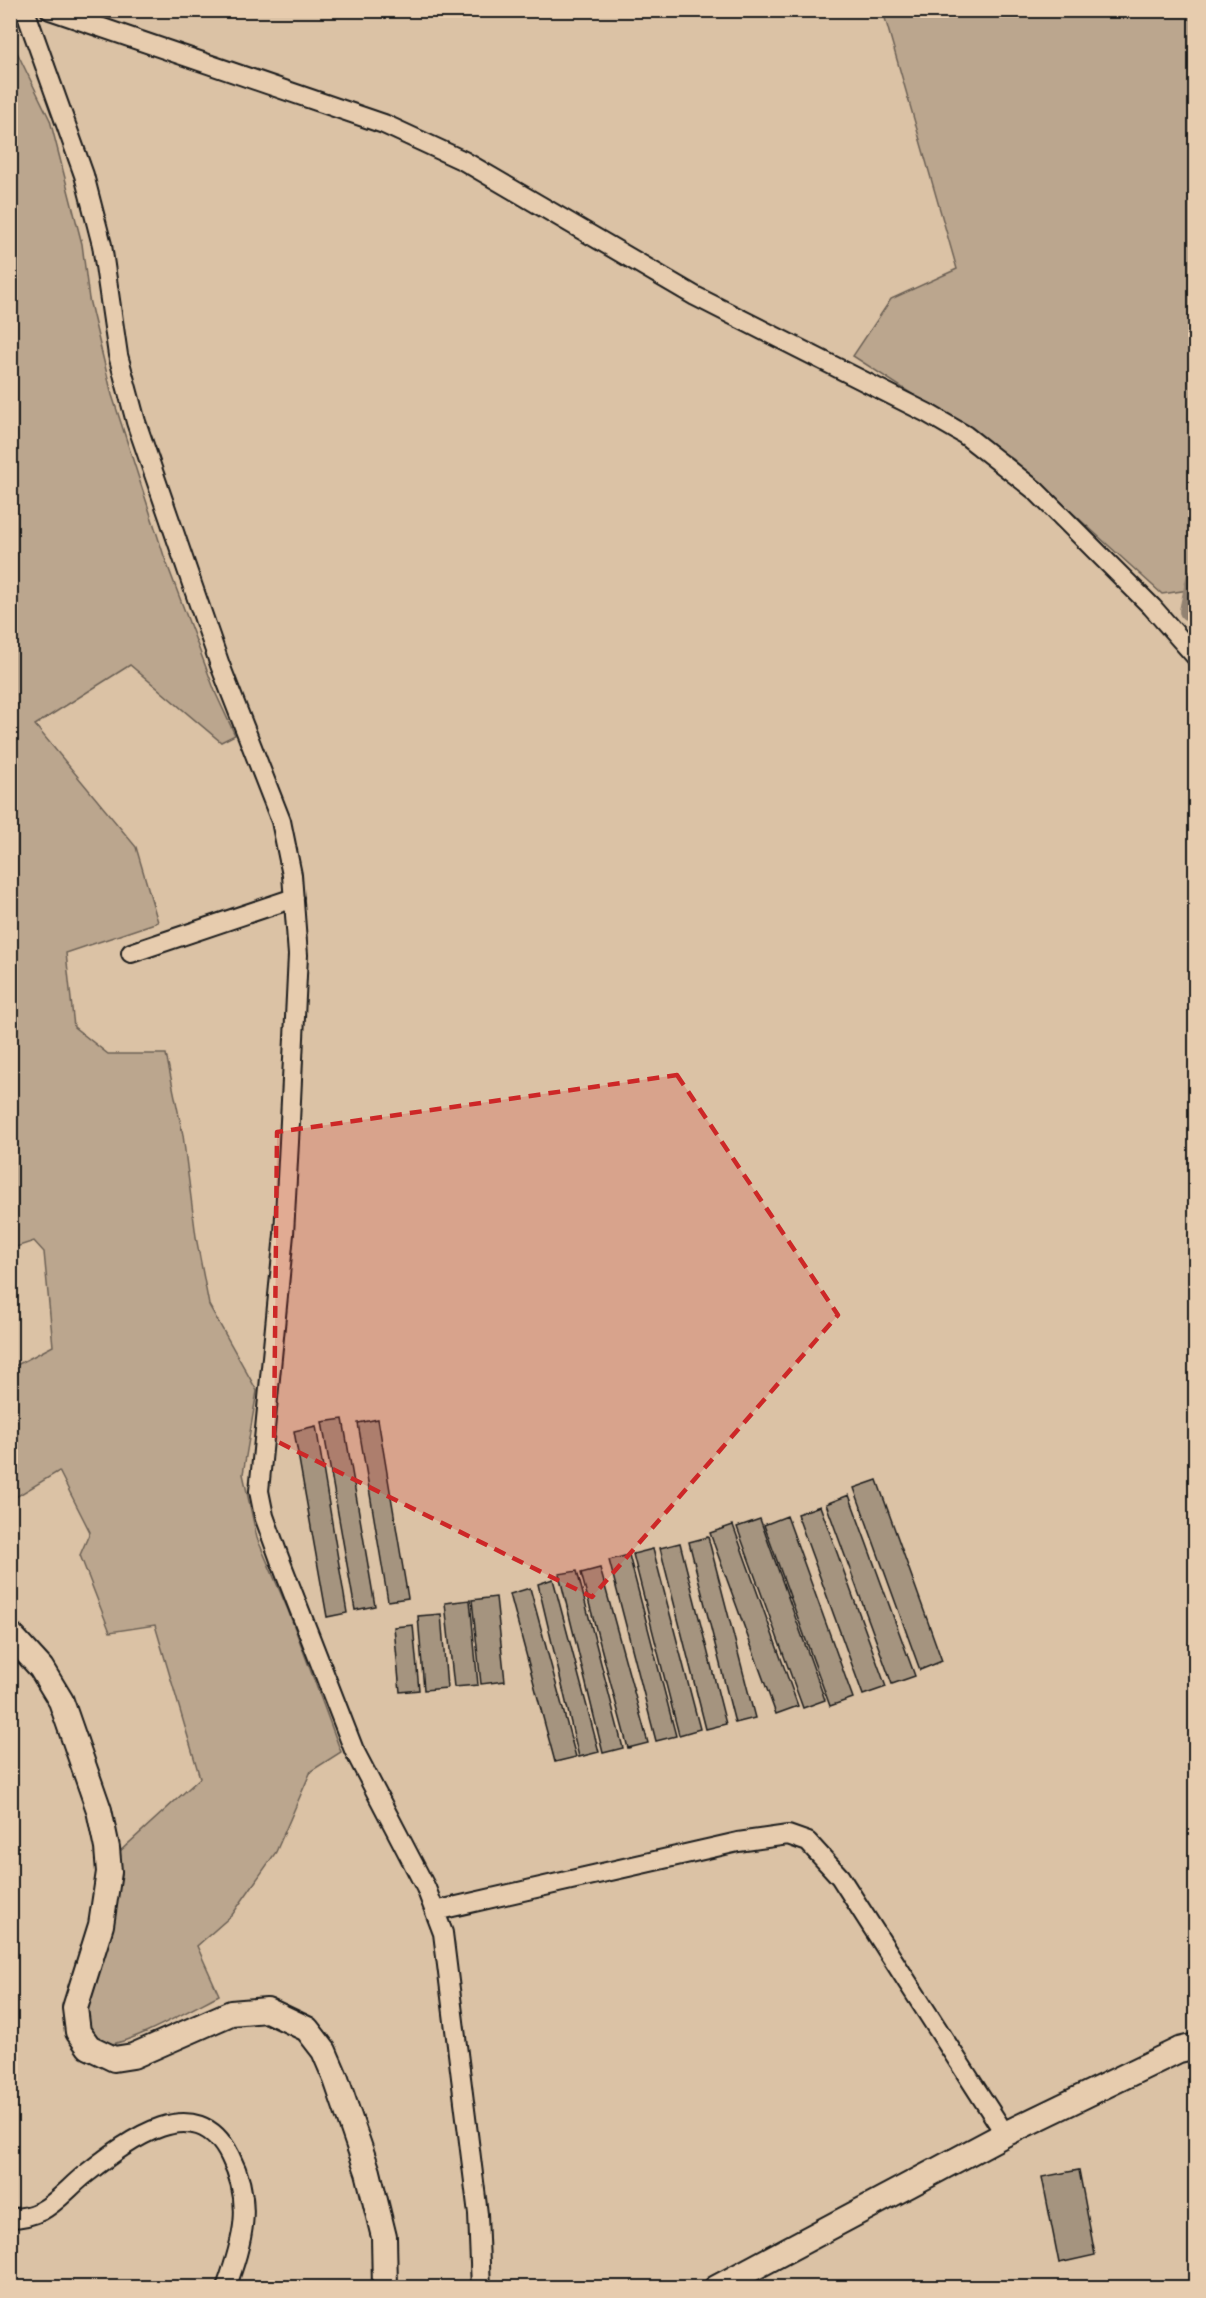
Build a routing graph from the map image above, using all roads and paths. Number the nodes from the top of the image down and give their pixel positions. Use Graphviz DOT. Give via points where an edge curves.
graph roads {
  1 [pos="26,10"];
  2 [pos="50,10"];
  3 [pos="1196,657"];
  4 [pos="294,898"];
  5 [pos="130,953"];
  6 [pos="10,1634"];
  7 [pos="435,1911"];
  8 [pos="1190,2044"];
  9 [pos="1005,2134"];
  10 [pos="10,2218"];
  11 [pos="226,2288"];
  12 [pos="385,2288"];
  13 [pos="481,2288"];
  14 [pos="716,2288"];
  1 -- 4 [label="street" via="84,175 102,245 118,355 136,422 220,665 281,820"];
  2 -- 3 [label="street" via="384,124 474,167 695,296 927,413 965,435 1036,491 1152,607"];
  4 -- 5 [label="street"];
  4 -- 7 [label="street" via="298,955 287,1176 259,1491 280,1560 354,1750"];
  6 -- 12 [label="main road" via="41,1668 61,1701 99,1810 107,1848 109,1872 101,1925 75,2008 78,2032 89,2047 114,2059 134,2056 238,2012 267,2010 307,2029 324,2051 336,2079 368,2172 384,2237"];
  7 -- 9 [label="street" via="738,1842 788,1835 808,1842 840,1877"];
  7 -- 13 [label="street" via="443,1933 462,2074 478,2214"];
  8 -- 9 [label="main road"];
  9 -- 14 [label="main road"];
  10 -- 11 [label="street" via="42,2211 135,2139 161,2127 199,2123 224,2143 245,2192 242,2233"];
}
